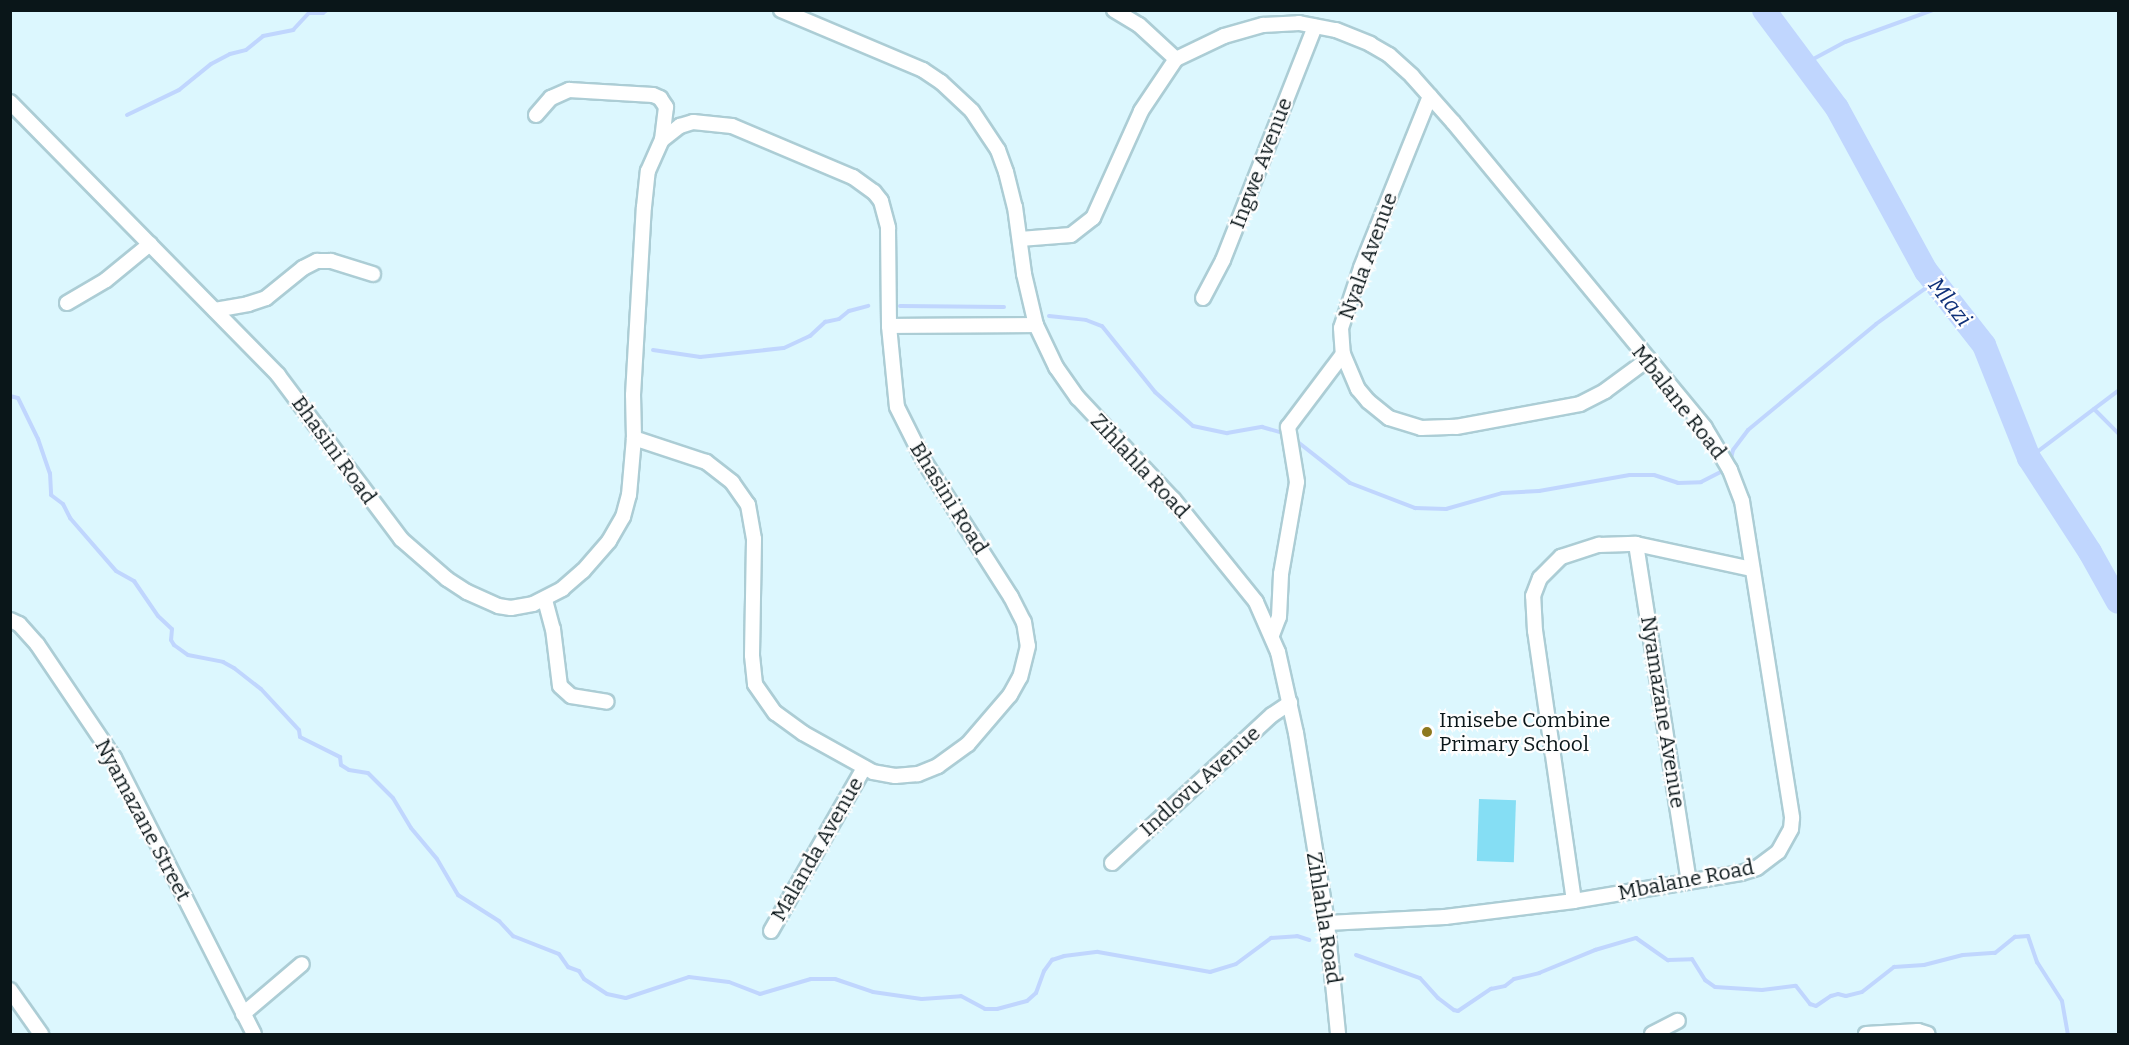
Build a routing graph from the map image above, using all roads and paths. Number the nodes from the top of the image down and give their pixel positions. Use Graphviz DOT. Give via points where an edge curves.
graph roads {
  1 [pos="781,10"];
  2 [pos="1114,10"];
  3 [pos="1315,26"];
  4 [pos="1176,59"];
  5 [pos="1430,96"];
  6 [pos="10,102"];
  7 [pos="536,115"];
  8 [pos="662,140"];
  9 [pos="1020,239"];
  10 [pos="150,244"];
  11 [pos="373,274"];
  12 [pos="1203,298"];
  13 [pos="67,303"];
  14 [pos="215,310"];
  15 [pos="1036,325"];
  16 [pos="889,326"];
  17 [pos="1343,354"];
  18 [pos="1647,360"];
  19 [pos="634,438"];
  20 [pos="1636,544"];
  21 [pos="1752,569"];
  22 [pos="544,600"];
  23 [pos="10,620"];
  24 [pos="1272,635"];
  25 [pos="607,702"];
  26 [pos="1290,704"];
  27 [pos="864,768"];
  28 [pos="1112,863"];
  29 [pos="1689,881"];
  30 [pos="1574,901"];
  31 [pos="1328,923"];
  32 [pos="771,931"];
  33 [pos="302,964"];
  34 [pos="10,990"];
  35 [pos="243,1014"];
  36 [pos="1678,1021"];
  37 [pos="41,1035"];
  38 [pos="254,1035"];
  39 [pos="1338,1035"];
  40 [pos="1652,1035"];
  41 [pos="1866,1035"];
  42 [pos="1928,1035"];
  1 -- 9 [label="street, Zihlahla Road" via="923,70 955,94 972,111 998,150"];
  2 -- 4 [label="street" via="1139,25"];
  3 -- 4 [label="street, Mbalane Road" via="1283,23 1245,30"];
  3 -- 5 [label="street, Mbalane Road" via="1370,44 1401,65"];
  3 -- 12 [label="street, Ingwe Avenue" via="1215,279"];
  4 -- 9 [label="street, Mbalane Road" via="1142,111 1093,218 1071,235"];
  5 -- 17 [label="street, Nyala Avenue" via="1346,309 1341,328"];
  5 -- 18 [label="street, Mbalane Road"];
  6 -- 10 [label="street, Bhasini Road"];
  7 -- 8 [label="street" via="551,98 569,90 653,94 666,107"];
  8 -- 16 [label="street, Bhasini Road" via="680,126 693,122 732,126 864,184 881,201 888,228"];
  8 -- 19 [label="street, Bhasini Road" via="648,171 644,207"];
  9 -- 15 [label="street, Zihlahla Road"];
  10 -- 13 [label="street" via="106,280"];
  10 -- 14 [label="street, Bhasini Road"];
  11 -- 14 [label="street" via="331,261 317,261 266,298"];
  14 -- 22 [label="street, Bhasini Road" via="278,375 386,523 420,556 447,579 498,606 520,608"];
  15 -- 16 [label="street"];
  15 -- 24 [label="street, Zihlahla Road" via="1068,386 1173,499 1240,580"];
  16 -- 27 [label="street, Bhasini Road" via="894,395 903,423 1011,597 1024,622 1028,646 1020,677 1010,695 952,758 918,774 884,775"];
  17 -- 18 [label="street, Nyala Avenue" via="1358,389 1378,411 1402,423 1438,429 1581,404"];
  17 -- 24 [label="street" via="1288,426 1297,482 1281,574 1279,617"];
  18 -- 21 [label="street, Mbalane Road" via="1705,428 1729,467 1742,501"];
  19 -- 22 [label="street, Bhasini Road" via="628,495 618,529 583,571"];
  19 -- 27 [label="street, Bhasini Road" via="706,462 741,493 748,505 754,539 755,684 775,713 803,734"];
  20 -- 21 [label="street"];
  20 -- 29 [label="street, Nyamazane Avenue"];
  20 -- 30 [label="street" via="1599,545 1561,557 1540,578 1533,596"];
  21 -- 29 [label="street, Mbalane Road" via="1791,829 1778,852 1757,868"];
  22 -- 25 [label="street" via="553,629 560,686 571,696"];
  23 -- 35 [label="street, Nyamazane Street" via="37,644 114,758"];
  24 -- 26 [label="street, Zihlahla Road"];
  26 -- 28 [label="street, Indlovu Avenue" via="1265,722"];
  26 -- 31 [label="street, Zihlahla Road"];
  27 -- 32 [label="street, Malanda Avenue"];
  29 -- 30 [label="street, Mbalane Road"];
  30 -- 31 [label="street, Mbalane Road" via="1434,918"];
  31 -- 39 [label="street, Zihlahla Road"];
  33 -- 35 [label="street"];
  34 -- 37 [label="street"];
  35 -- 38 [label="street, Nyamazane Street"];
  36 -- 40 [label="street"];
  41 -- 42 [label="street" via="1918,1031"];
}
